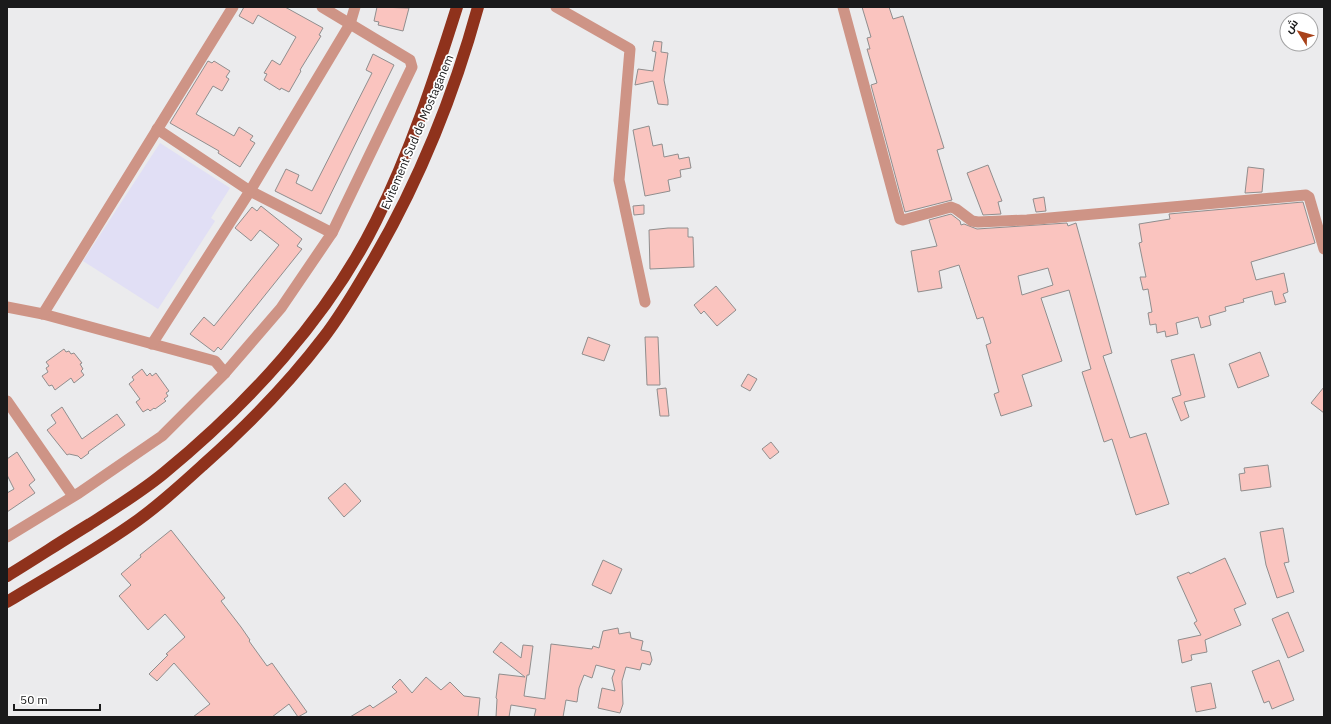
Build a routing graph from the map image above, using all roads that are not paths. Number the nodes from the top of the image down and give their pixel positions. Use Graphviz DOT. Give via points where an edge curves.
graph roads {
  1 [pos="233,7"];
  2 [pos="322,7"];
  3 [pos="355,7"];
  4 [pos="457,7"];
  5 [pos="478,7"];
  6 [pos="556,7"];
  7 [pos="843,7"];
  8 [pos="350,24"];
  9 [pos="157,129"];
  10 [pos="250,191"];
  11 [pos="332,233"];
  12 [pos="1324,249"];
  13 [pos="645,302"];
  14 [pos="7,307"];
  15 [pos="43,314"];
  16 [pos="152,344"];
  17 [pos="225,372"];
  18 [pos="7,402"];
  19 [pos="73,496"];
  20 [pos="7,537"];
  21 [pos="7,576"];
  22 [pos="7,602"];
  1 -- 9 [label="street"];
  2 -- 8 [label="street"];
  3 -- 8 [label="street"];
  4 -- 21 [label="highway, Evitement Sud de Mostaganem" via="402,165 375,222 349,268 287,353 209,434 163,474"];
  5 -- 22 [label="highway, Evitement Sud de Mostaganem" via="461,67 408,195 359,284 326,335 297,371 229,442 184,482 132,524"];
  6 -- 13 [label="street" via="630,49 618,180"];
  7 -- 12 [label="street" via="900,219 950,207 972,221 1027,220 1306,195 1309,197"];
  8 -- 10 [label="street"];
  8 -- 11 [label="street" via="410,60 412,67"];
  9 -- 10 [label="street"];
  9 -- 15 [label="street"];
  10 -- 11 [label="street"];
  10 -- 16 [label="street"];
  11 -- 17 [label="street" via="281,308"];
  14 -- 15 [label="street"];
  15 -- 16 [label="street"];
  16 -- 17 [label="street" via="215,361"];
  17 -- 19 [label="street" via="162,436"];
  18 -- 19 [label="street"];
  19 -- 20 [label="street"];
}
